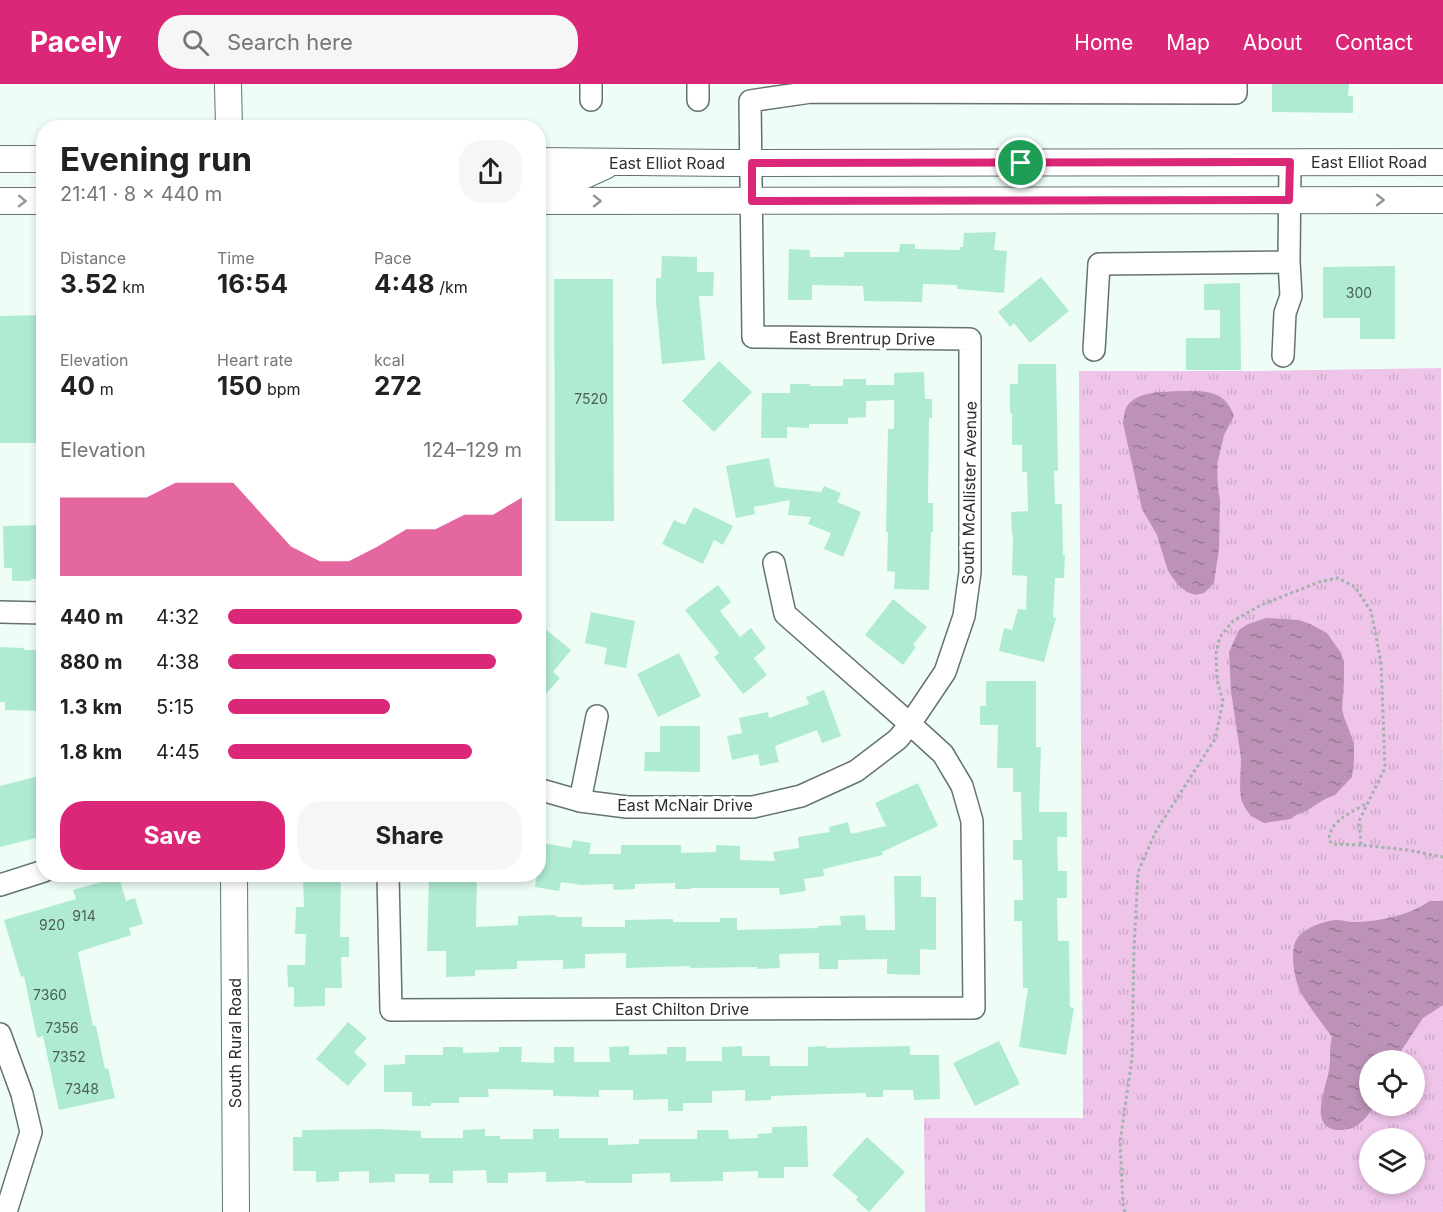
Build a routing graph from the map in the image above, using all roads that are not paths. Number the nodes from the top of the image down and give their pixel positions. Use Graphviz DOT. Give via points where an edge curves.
graph roads {
  1 [pos="228,84"];
  2 [pos="1236,84"];
  3 [pos="229,120"];
  4 [pos="0,159"];
  5 [pos="36,159"];
  6 [pos="546,161"];
  7 [pos="614,162"];
  8 [pos="1290,162"];
  9 [pos="1343,162"];
  10 [pos="1443,162"];
  11 [pos="752,163"];
  12 [pos="546,181"];
  13 [pos="1289,200"];
  14 [pos="1343,200"];
  15 [pos="1443,200"];
  16 [pos="0,201"];
  17 [pos="36,201"];
  18 [pos="546,201"];
  19 [pos="752,201"];
  20 [pos="1288,262"];
  21 [pos="970,339"];
  22 [pos="1094,350"];
  23 [pos="1283,356"];
  24 [pos="774,563"];
  25 [pos="0,612"];
  26 [pos="36,613"];
  27 [pos="597,716"];
  28 [pos="910,724"];
  29 [pos="546,791"];
  30 [pos="580,801"];
  31 [pos="36,874"];
  32 [pos="234,882"];
  33 [pos="388,882"];
  34 [pos="0,885"];
  35 [pos="0,1034"];
  36 [pos="6,1212"];
  37 [pos="236,1212"];
  1 -- 3 [label="main road"];
  2 -- 11 [label="street" via="1236,93 812,92 758,100"];
  4 -- 5 [label="main road"];
  6 -- 7 [label="main road, East Elliot Road"];
  7 -- 11 [label="main road, East Elliot Road"];
  7 -- 12 [label="main road" via="574,180"];
  8 -- 9 [label="main road, East Elliot Road"];
  8 -- 11 [label="main road, East Elliot Road"];
  8 -- 13 [label="street"];
  9 -- 10 [label="main road, East Elliot Road"];
  9 -- 14 [label="main road"];
  11 -- 19 [label="street"];
  13 -- 14 [label="main road"];
  13 -- 19 [label="main road"];
  13 -- 20 [label="street"];
  14 -- 15 [label="main road, one-way"];
  16 -- 17 [label="main road, one-way"];
  18 -- 19 [label="main road, one-way"];
  19 -- 21 [label="street, East Brentrup Drive" via="753,337"];
  20 -- 22 [label="street" via="1100,264"];
  20 -- 23 [label="street" via="1291,296 1285,313"];
  21 -- 28 [label="street, South McAllister Avenue" via="970,572 964,616 945,672"];
  24 -- 28 [label="street" via="785,614"];
  25 -- 26 [label="street"];
  27 -- 30 [label="street"];
  28 -- 30 [label="street, East McNair Drive" via="898,739 856,771 801,796 753,807 627,807"];
  28 -- 33 [label="street, East Chilton Drive" via="943,754 962,786 972,821 974,1008 391,1010"];
  29 -- 30 [label="street, East McNair Drive"];
  31 -- 34 [label="street"];
  32 -- 37 [label="main road, South Rural Road"];
  35 -- 36 [label="street" via="31,1132"];
}
